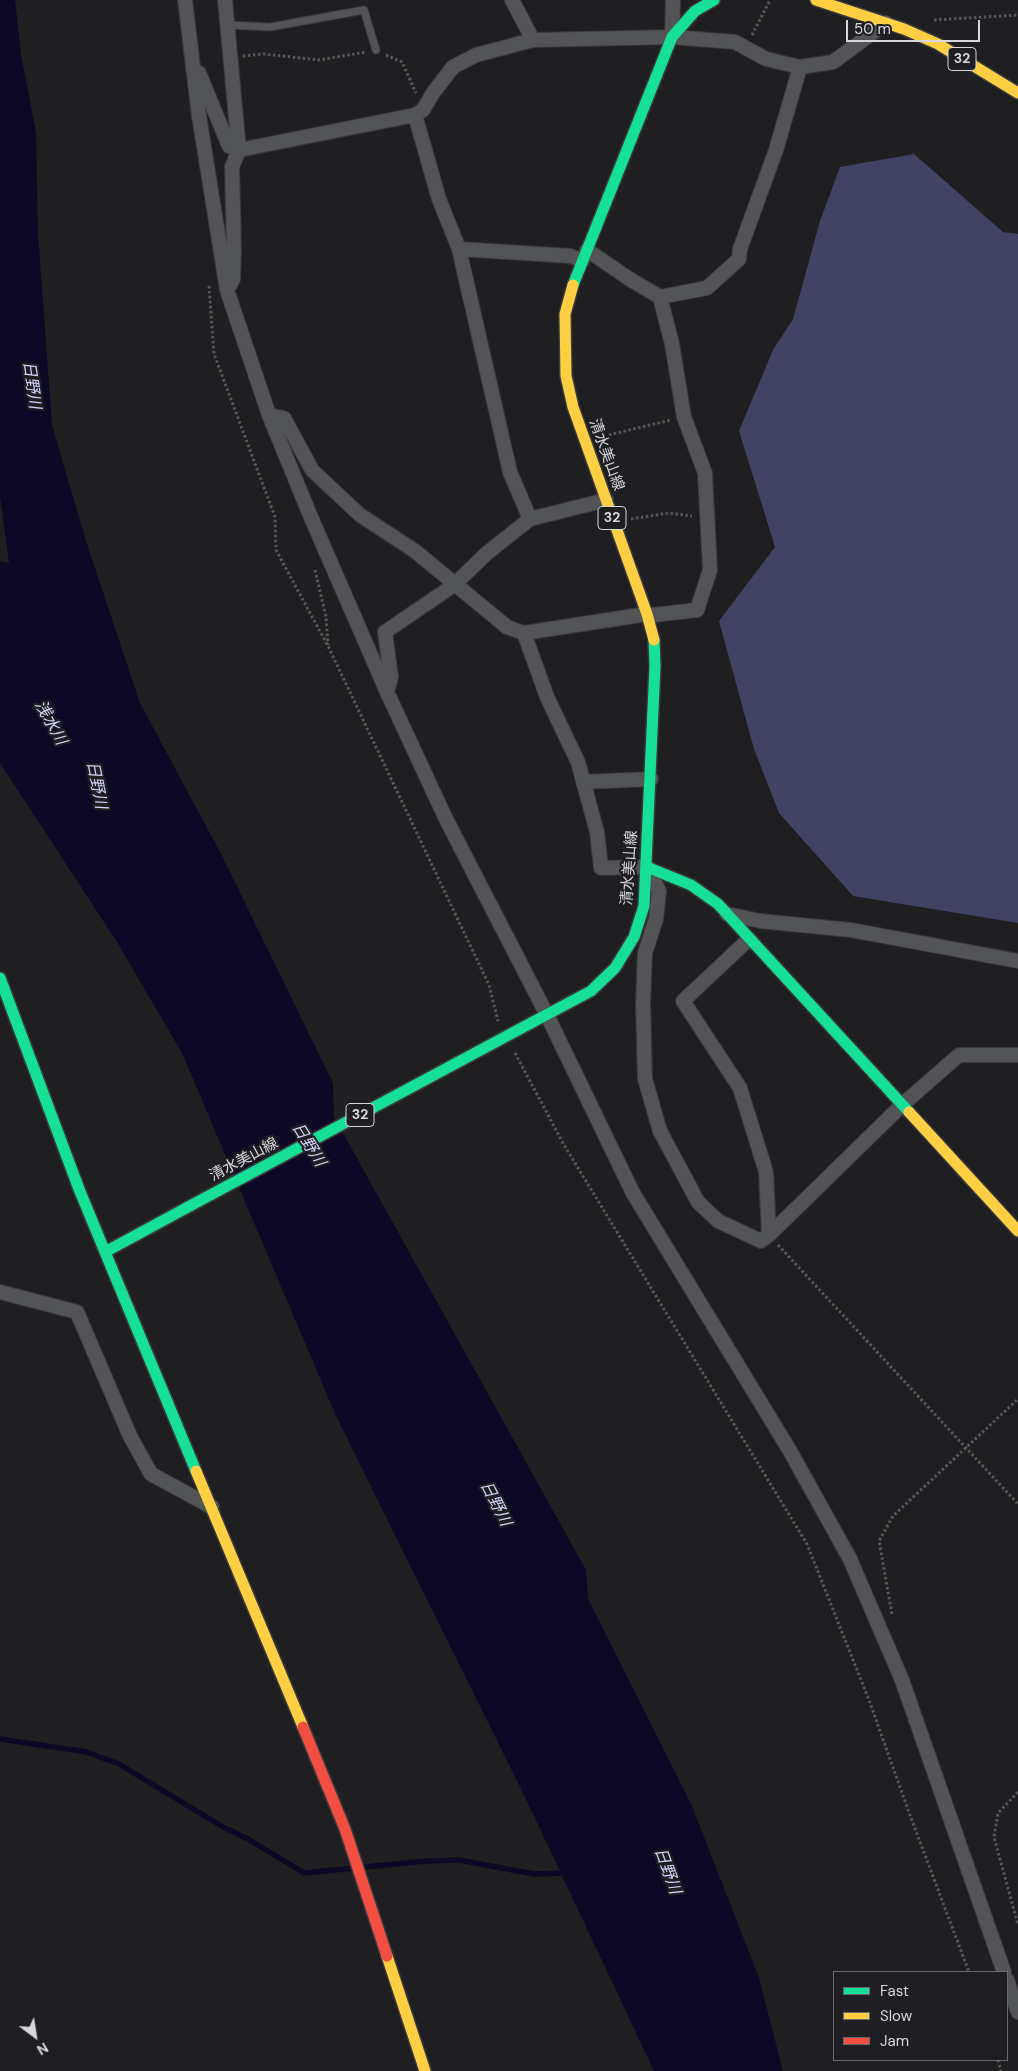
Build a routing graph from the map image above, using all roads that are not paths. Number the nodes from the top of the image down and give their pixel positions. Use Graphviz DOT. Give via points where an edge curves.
graph roads {
  1 [pos="185,0"];
  2 [pos="225,0"];
  3 [pos="512,0"];
  4 [pos="673,0"];
  5 [pos="714,0"];
  6 [pos="816,0"];
  7 [pos="886,23"];
  8 [pos="228,25"];
  9 [pos="672,37"];
  10 [pos="533,40"];
  11 [pos="376,50"];
  12 [pos="192,59"];
  13 [pos="800,67"];
  14 [pos="1018,93"];
  15 [pos="419,113"];
  16 [pos="239,150"];
  17 [pos="459,248"];
  18 [pos="584,255"];
  19 [pos="227,290"];
  20 [pos="660,297"];
  21 [pos="269,415"];
  22 [pos="606,500"];
  23 [pos="530,519"];
  24 [pos="454,585"];
  25 [pos="650,614"];
  26 [pos="524,633"];
  27 [pos="387,692"];
  28 [pos="651,779"];
  29 [pos="584,782"];
  30 [pos="647,868"];
  31 [pos="727,914"];
  32 [pos="750,939"];
  33 [pos="1018,961"];
  34 [pos="0,978"];
  35 [pos="547,1015"];
  36 [pos="1018,1055"];
  37 [pos="902,1106"];
  38 [pos="1018,1231"];
  39 [pos="769,1235"];
  40 [pos="105,1252"];
  41 [pos="0,1292"];
  42 [pos="212,1507"];
  43 [pos="1004,1971"];
  44 [pos="1008,1983"];
  45 [pos="1018,2012"];
  46 [pos="425,2071"];
  1 -- 12 [label="street"];
  2 -- 8 [label="street"];
  3 -- 10 [label="street"];
  4 -- 9 [label="street"];
  5 -- 9 [label="main road, 清水美山線 / 32" via="695,11"];
  6 -- 7 [label="main road, 32"];
  7 -- 13 [label="street" via="833,62"];
  7 -- 14 [label="main road, 32" via="938,44"];
  8 -- 11 [label="lane" via="270,27 364,10"];
  8 -- 16 [label="street"];
  9 -- 10 [label="street"];
  9 -- 13 [label="street" via="735,42 766,59"];
  9 -- 18 [label="main road, 清水美山線 / 32"];
  10 -- 15 [label="street" via="476,55 453,67"];
  12 -- 16 [label="street" via="229,146"];
  12 -- 19 [label="street"];
  13 -- 20 [label="street" via="776,150 738,259 707,288"];
  15 -- 16 [label="street"];
  15 -- 17 [label="street" via="439,198"];
  16 -- 19 [label="street" via="232,167 233,279"];
  17 -- 18 [label="street"];
  17 -- 23 [label="street" via="510,472"];
  18 -- 20 [label="street"];
  18 -- 22 [label="main road, 清水美山線 / 32" via="565,314 566,376 573,407"];
  19 -- 21 [label="street"];
  20 -- 25 [label="street" via="672,344 684,417 705,473 710,570 697,610"];
  21 -- 24 [label="street" via="284,418 312,470 360,514 415,551"];
  21 -- 27 [label="street"];
  22 -- 23 [label="street"];
  22 -- 25 [label="main road, 清水美山線 / 32"];
  23 -- 24 [label="street" via="487,553"];
  24 -- 26 [label="street" via="507,627"];
  24 -- 27 [label="street" via="385,632 391,677"];
  25 -- 26 [label="street"];
  25 -- 28 [label="main road, 清水美山線 / 32" via="655,666"];
  26 -- 29 [label="street" via="547,697"];
  27 -- 35 [label="street" via="445,817"];
  28 -- 29 [label="street"];
  28 -- 30 [label="main road, 清水美山線 / 32"];
  29 -- 30 [label="street" via="597,832 601,868"];
  30 -- 31 [label="main road" via="691,885"];
  30 -- 35 [label="main road, 清水美山線 / 32" via="644,906 634,937 615,968 591,991"];
  30 -- 39 [label="street" via="659,891 656,919 645,953 645,1079 660,1131 698,1202 718,1221 761,1241"];
  31 -- 32 [label="main road"];
  31 -- 33 [label="street" via="760,921 851,930"];
  32 -- 37 [label="main road"];
  32 -- 39 [label="street" via="683,1001 740,1088 766,1172"];
  34 -- 40 [label="main road"];
  35 -- 40 [label="main road, 清水美山線 / 32, bridge"];
  35 -- 43 [label="street" via="633,1193 790,1451 850,1559 902,1680"];
  36 -- 37 [label="street" via="959,1055"];
  37 -- 38 [label="main road"];
  37 -- 39 [label="street"];
  40 -- 42 [label="main road"];
  41 -- 42 [label="street" via="77,1312 130,1436 151,1474"];
  42 -- 46 [label="main road" via="345,1829"];
  44 -- 45 [label="street"];
}
